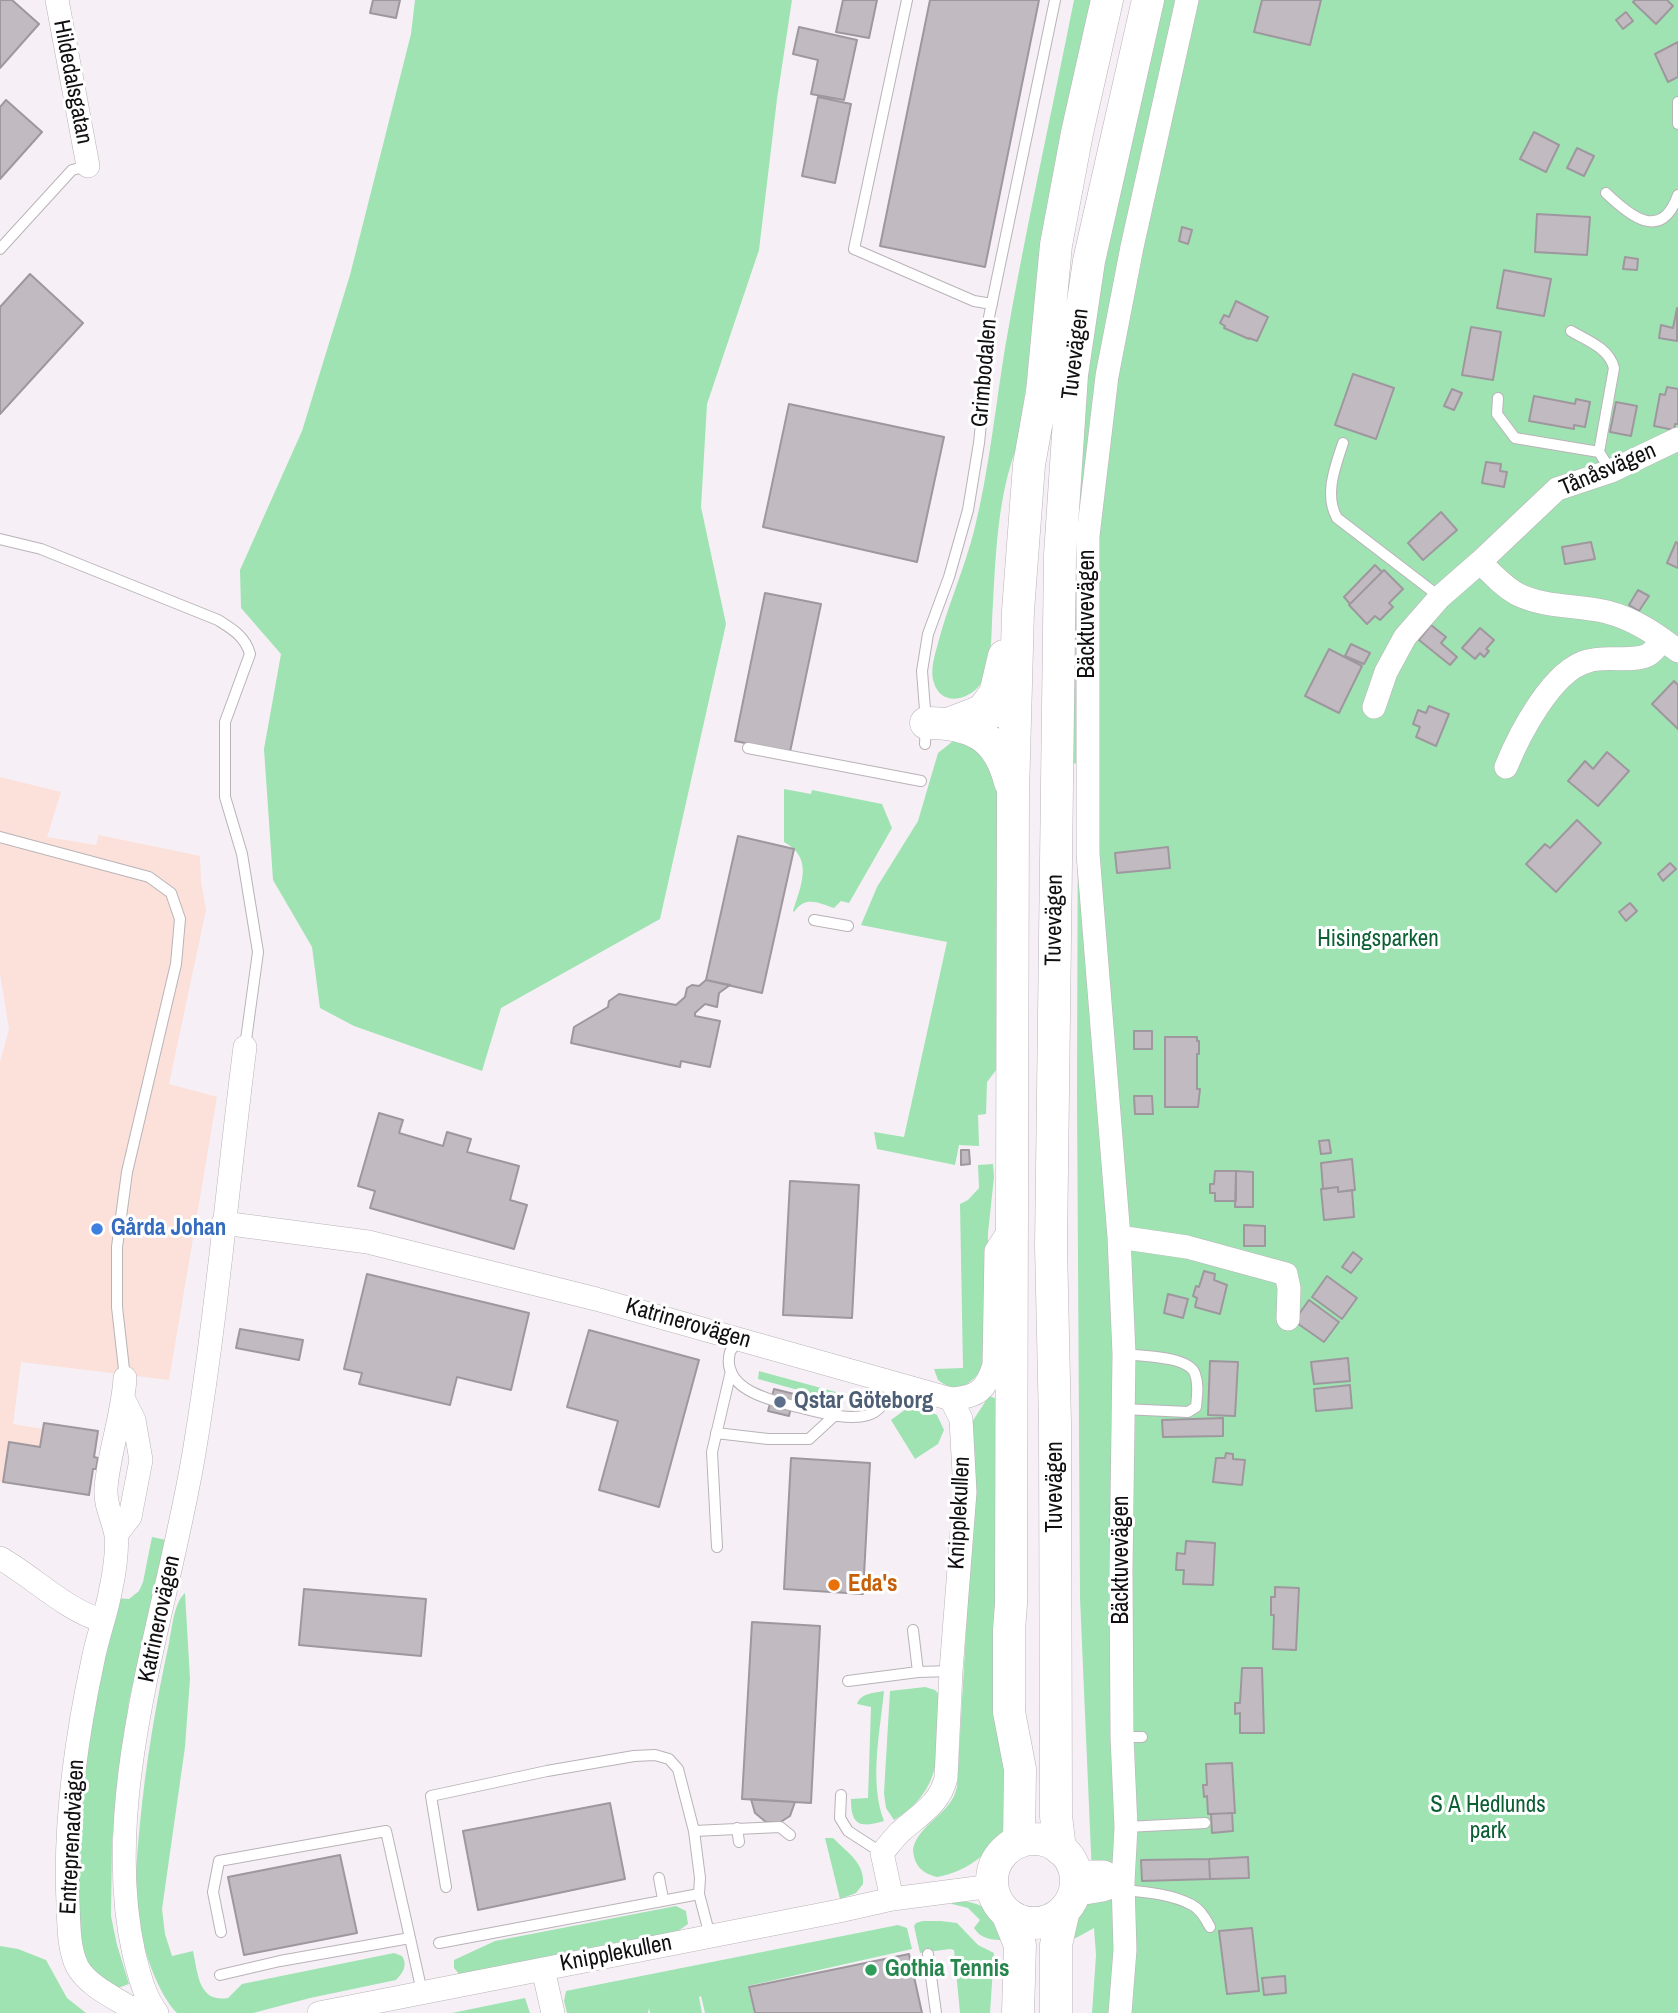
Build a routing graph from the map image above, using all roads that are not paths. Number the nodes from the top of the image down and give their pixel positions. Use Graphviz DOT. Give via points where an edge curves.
graph roads {
  1 [pos="57,0"];
  2 [pos="907,0"];
  3 [pos="1055,0"];
  4 [pos="1107,0"];
  5 [pos="1149,0"];
  6 [pos="1187,0"];
  7 [pos="1678,102"];
  8 [pos="1678,124"];
  9 [pos="88,166"];
  10 [pos="1606,193"];
  11 [pos="1678,195"];
  12 [pos="0,249"];
  13 [pos="992,304"];
  14 [pos="1571,331"];
  15 [pos="1498,398"];
  16 [pos="1678,439"];
  17 [pos="1343,443"];
  18 [pos="1605,462"];
  19 [pos="1029,465"];
  20 [pos="0,539"];
  21 [pos="1480,562"];
  22 [pos="1440,597"];
  23 [pos="1671,645"];
  24 [pos="1374,707"];
  25 [pos="982,711"];
  26 [pos="1015,713"];
  27 [pos="934,730"];
  28 [pos="748,747"];
  29 [pos="1506,766"];
  30 [pos="921,780"];
  31 [pos="1013,793"];
  32 [pos="0,837"];
  33 [pos="1056,838"];
  34 [pos="814,920"];
  35 [pos="848,926"];
  36 [pos="245,1046"];
  37 [pos="223,1223"];
  38 [pos="1011,1228"];
  39 [pos="1119,1237"];
  40 [pos="1288,1319"];
  41 [pos="739,1338"];
  42 [pos="1124,1354"];
  43 [pos="731,1371"];
  44 [pos="895,1383"];
  45 [pos="125,1389"];
  46 [pos="951,1399"];
  47 [pos="1123,1409"];
  48 [pos="834,1416"];
  49 [pos="716,1433"];
  50 [pos="717,1547"];
  51 [pos="0,1558"];
  52 [pos="103,1621"];
  53 [pos="913,1630"];
  54 [pos="951,1671"];
  55 [pos="918,1672"];
  56 [pos="848,1681"];
  57 [pos="841,1795"];
  58 [pos="1205,1823"];
  59 [pos="1126,1826"];
  60 [pos="737,1828"];
  61 [pos="694,1831"];
  62 [pos="790,1835"];
  63 [pos="739,1842"];
  64 [pos="1019,1842"];
  65 [pos="882,1853"];
  66 [pos="659,1878"];
  67 [pos="1068,1881"];
  68 [pos="992,1886"];
  69 [pos="1123,1886"];
  70 [pos="446,1887"];
  71 [pos="699,1894"];
  72 [pos="663,1899"];
  73 [pos="892,1899"];
  74 [pos="1007,1913"];
  75 [pos="1210,1927"];
  76 [pos="221,1932"];
  77 [pos="710,1936"];
  78 [pos="410,1938"];
  79 [pos="439,1943"];
  80 [pos="928,1954"];
  81 [pos="543,1969"];
  82 [pos="220,1975"];
  83 [pos="422,1992"];
  84 [pos="153,2009"];
  85 [pos="334,2011"];
  86 [pos="553,2013"];
  87 [pos="936,2013"];
  88 [pos="1018,2013"];
  89 [pos="1056,2013"];
  90 [pos="1120,2013"];
  1 -- 9 [label="street, Hildedalsgatan"];
  2 -- 13 [label="lane" via="854,250 974,301"];
  3 -- 13 [label="lane, Grimbodalen"];
  4 -- 19 [label="main road, Tuvevägen" via="1061,218 1042,392"];
  5 -- 33 [label="main road, Tuvevägen" via="1089,261 1072,375 1060,555"];
  6 -- 39 [label="street, Bäcktuvevägen" via="1107,376 1088,536 1088,854"];
  7 -- 8 [label="lane"];
  9 -- 12 [label="lane, Hildedalsgatan" via="72,170"];
  10 -- 11 [label="lane" via="1633,218 1646,221 1668,213"];
  13 -- 27 [label="lane, Grimbodalen" via="981,429 968,510 928,634 922,671"];
  14 -- 18 [label="lane" via="1603,349 1614,368"];
  15 -- 18 [label="lane" via="1497,414 1515,438"];
  16 -- 18 [label="street, Tånåsvägen"];
  17 -- 22 [label="lane" via="1333,474 1331,507 1337,518"];
  18 -- 21 [label="street, Tånåsvägen" via="1557,489"];
  19 -- 25 [label="main road" via="1015,512 1000,675 995,694"];
  19 -- 26 [label="main road, Tuvevägen"];
  20 -- 36 [label="lane" via="41,549 218,620 247,645 250,654 225,722 225,797 242,854 258,952"];
  21 -- 22 [label="street, Tånåsvägen"];
  21 -- 23 [label="street" via="1516,594 1609,612 1634,621"];
  22 -- 24 [label="street, Tånåsvägen" via="1395,652"];
  23 -- 29 [label="street" via="1649,654 1585,661 1562,676 1524,730"];
  25 -- 26 [label="main road"];
  25 -- 27 [label="main road"];
  26 -- 31 [label="main road, Tuvevägen"];
  26 -- 33 [label="main road" via="1033,734 1041,817"];
  27 -- 31 [label="main road" via="981,734 992,742 1000,752"];
  28 -- 30 [label="lane"];
  31 -- 38 [label="main road, Tuvevägen"];
  32 -- 45 [label="lane" via="149,877 171,893 180,919 176,964 127,1172 117,1247"];
  33 -- 67 [label="main road, Tuvevägen" via="1051,1246 1056,1816"];
  34 -- 35 [label="lane"];
  36 -- 37 [label="street, Katrinerovägen"];
  37 -- 41 [label="street, Katrinerovägen" via="368,1242"];
  37 -- 84 [label="street, Katrinerovägen" via="195,1449 128,1793 124,1872 128,1926"];
  38 -- 46 [label="street" via="996,1251 991,1375 970,1398"];
  38 -- 64 [label="main road, Tuvevägen" via="1009,1712 1020,1769"];
  39 -- 40 [label="street" via="1186,1247 1286,1274"];
  39 -- 42 [label="street, Bäcktuvevägen"];
  41 -- 43 [label="lane" via="730,1353"];
  41 -- 44 [label="street, Katrinerovägen"];
  42 -- 47 [label="street, Bäcktuvevägen"];
  42 -- 47 [label="lane" via="1187,1364 1195,1372 1198,1387 1196,1407 1188,1412"];
  43 -- 48 [label="lane" via="743,1387 760,1397"];
  43 -- 49 [label="lane"];
  44 -- 46 [label="street, Katrinerovägen"];
  44 -- 48 [label="lane" via="889,1398 868,1415"];
  45 -- 52 [label="street, Entreprenadvägen" via="141,1460 130,1517 116,1535"];
  46 -- 54 [label="street, Knipplekullen" via="961,1419 965,1492"];
  47 -- 59 [label="street, Bäcktuvevägen" via="1132,1737"];
  48 -- 49 [label="lane" via="809,1438"];
  49 -- 50 [label="lane" via="712,1451"];
  51 -- 52 [label="street" via="70,1607"];
  52 -- 84 [label="street, Entreprenadvägen" via="73,1779 67,1885 72,1949 78,1967 105,1993 131,2008"];
  53 -- 55 [label="lane"];
  54 -- 55 [label="lane"];
  54 -- 65 [label="street, Knipplekullen" via="943,1790"];
  55 -- 56 [label="lane"];
  57 -- 65 [label="lane" via="841,1818 848,1831"];
  58 -- 59 [label="lane"];
  59 -- 69 [label="street, Bäcktuvevägen"];
  60 -- 61 [label="lane"];
  60 -- 62 [label="lane" via="780,1827"];
  60 -- 63 [label="lane"];
  61 -- 70 [label="lane" via="678,1769 669,1759 655,1755 547,1771 431,1796"];
  61 -- 71 [label="lane"];
  64 -- 67 [label="main road" via="1040,1840"];
  64 -- 68 [label="main road" via="1001,1855"];
  65 -- 73 [label="street"];
  66 -- 72 [label="lane"];
  67 -- 69 [label="street" via="1103,1891"];
  67 -- 74 [label="main road" via="1054,1917 1030,1923"];
  67 -- 89 [label="main road, Tuvevägen" via="1056,1945"];
  68 -- 73 [label="street, Knipplekullen"];
  68 -- 74 [label="main road"];
  69 -- 75 [label="lane" via="1192,1905"];
  69 -- 90 [label="street, Bäcktuvevägen" via="1125,1950"];
  71 -- 72 [label="lane"];
  71 -- 77 [label="lane"];
  72 -- 79 [label="lane"];
  73 -- 77 [label="street, Knipplekullen"];
  74 -- 88 [label="main road" via="1020,1945"];
  76 -- 78 [label="lane" via="213,1892 219,1861 386,1831"];
  77 -- 81 [label="street, Knipplekullen"];
  78 -- 82 [label="lane"];
  78 -- 83 [label="lane"];
  80 -- 87 [label="lane"];
  81 -- 83 [label="street, Knipplekullen"];
  81 -- 86 [label="street"];
  83 -- 85 [label="street, Knipplekullen"];
}
